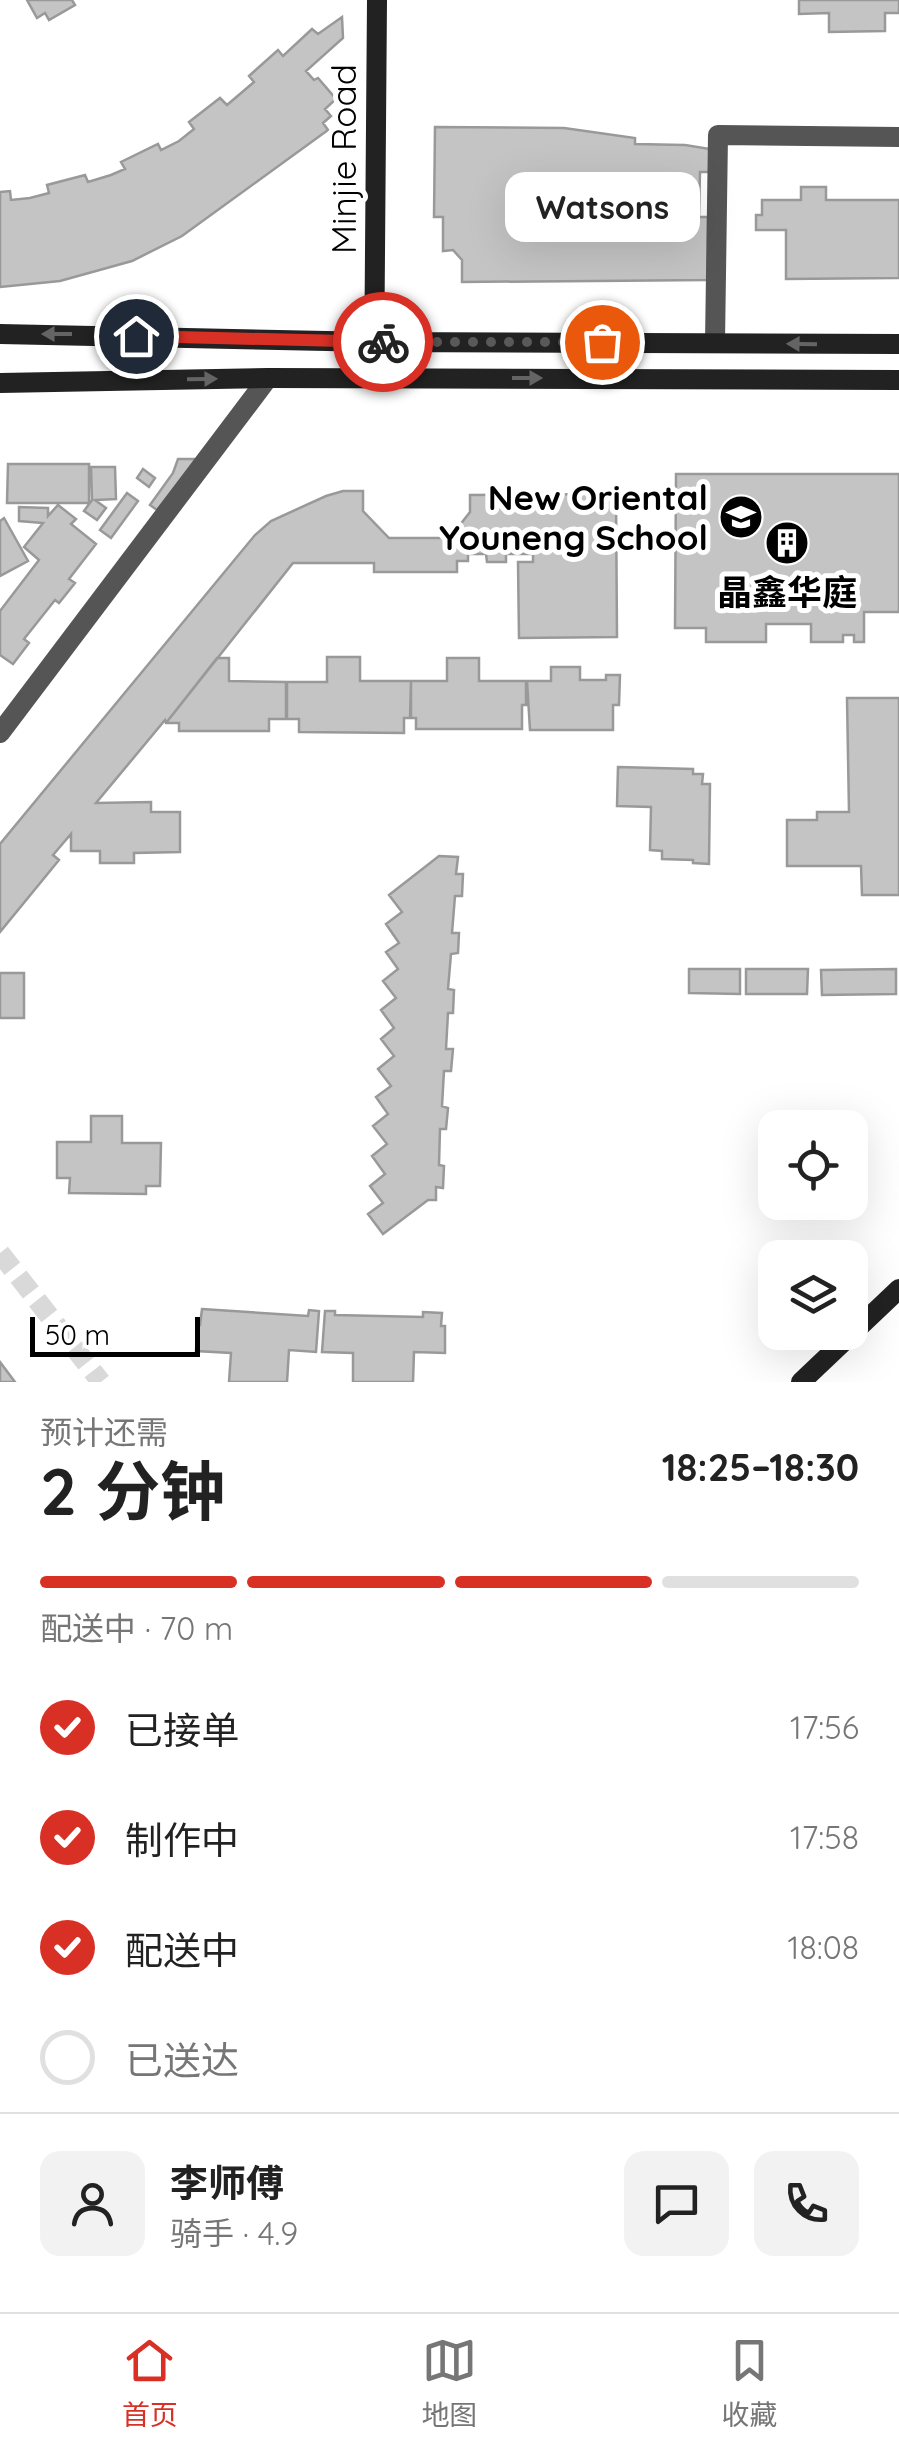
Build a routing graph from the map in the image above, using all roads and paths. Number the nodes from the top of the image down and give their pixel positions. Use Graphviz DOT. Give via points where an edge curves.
graph roads {
  1 [pos="376,0"];
  2 [pos="899,137"];
  3 [pos="0,334"];
  4 [pos="375,342"];
  5 [pos="716,343"];
  6 [pos="899,344"];
  7 [pos="268,378"];
  8 [pos="374,378"];
  9 [pos="899,380"];
  10 [pos="0,384"];
  11 [pos="0,732"];
  12 [pos="899,1288"];
  13 [pos="801,1382"];
  1 -- 4 [label="main road, Minjie Road"];
  2 -- 5 [label="street" via="718,136"];
  4 -- 3 [label="main road, one-way"];
  4 -- 5 [label="main road"];
  4 -- 8 [label="main road, Minjie Road"];
  6 -- 5 [label="main road, one-way"];
  7 -- 8 [label="main road"];
  10 -- 7 [label="main road, one-way"];
  7 -- 11 [label="street"];
  8 -- 9 [label="main road, one-way"];
  12 -- 13 [label="main road"];
}
